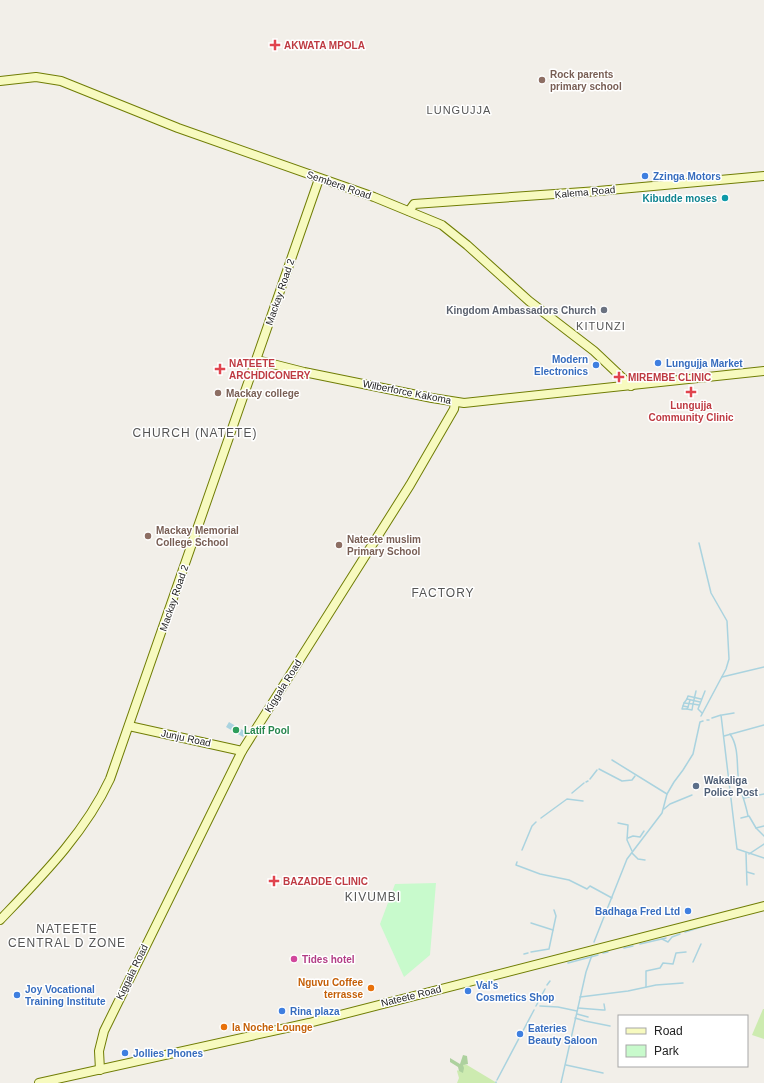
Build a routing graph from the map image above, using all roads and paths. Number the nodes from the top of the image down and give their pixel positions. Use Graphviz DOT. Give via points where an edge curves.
graph roads {
  1 [pos="0,81"];
  2 [pos="764,176"];
  3 [pos="319,179"];
  4 [pos="409,211"];
  5 [pos="257,360"];
  6 [pos="764,370"];
  7 [pos="631,386"];
  8 [pos="455,402"];
  9 [pos="129,726"];
  10 [pos="242,751"];
  11 [pos="764,906"];
  12 [pos="0,920"];
  13 [pos="100,1070"];
  14 [pos="39,1083"];
  1 -- 3 [label="street, Sembera Road" via="36,77 61,81 178,128"];
  2 -- 4 [label="street, Kalema Road" via="414,204"];
  3 -- 4 [label="street, Sembera Road"];
  3 -- 5 [label="street, Mackay Road 2"];
  4 -- 7 [label="street, Sembera Road" via="442,225 529,301 594,351"];
  5 -- 8 [label="street, Wilberforce Kakoma"];
  5 -- 9 [label="street, Mackay Road 2"];
  6 -- 7 [label="street, Wilberforce Kakoma"];
  7 -- 8 [label="street, Wilberforce Kakoma"];
  8 -- 10 [label="street, Kiggala Road" via="454,409 410,485"];
  9 -- 10 [label="street, Junju Road"];
  9 -- 12 [label="street, Mackay Road 2" via="110,779 92,814 60,854"];
  10 -- 13 [label="street, Kiggala Road" via="104,1031 99,1051"];
  11 -- 13 [label="street, Nateete Road" via="309,1023"];
  13 -- 14 [label="street, Nateete Road"];
}
